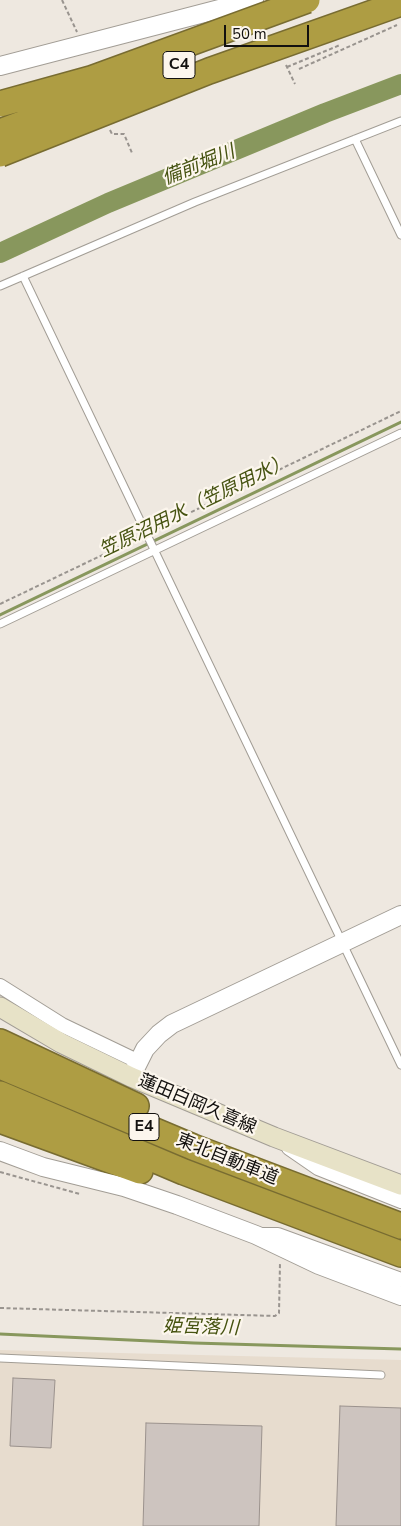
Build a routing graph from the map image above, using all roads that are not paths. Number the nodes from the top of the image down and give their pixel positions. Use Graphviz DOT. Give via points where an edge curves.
graph roads {
  1 [pos="254,0"];
  2 [pos="307,0"];
  3 [pos="358,0"];
  4 [pos="401,3"];
  5 [pos="0,66"];
  6 [pos="94,78"];
  7 [pos="161,90"];
  8 [pos="0,104"];
  9 [pos="0,115"];
  10 [pos="401,121"];
  11 [pos="0,132"];
  12 [pos="355,139"];
  13 [pos="0,154"];
  14 [pos="0,171"];
  15 [pos="401,235"];
  16 [pos="23,276"];
  17 [pos="0,286"];
  18 [pos="401,433"];
  19 [pos="154,550"];
  20 [pos="0,624"];
  21 [pos="401,915"];
  22 [pos="343,944"];
  23 [pos="0,986"];
  24 [pos="0,1007"];
  25 [pos="0,1042"];
  26 [pos="401,1065"];
  27 [pos="0,1066"];
  28 [pos="134,1069"];
  29 [pos="0,1094"];
  30 [pos="0,1120"];
  31 [pos="274,1137"];
  32 [pos="0,1151"];
  33 [pos="290,1185"];
  34 [pos="401,1185"];
  35 [pos="401,1201"];
  36 [pos="280,1210"];
  37 [pos="401,1226"];
  38 [pos="256,1235"];
  39 [pos="401,1254"];
  40 [pos="401,1280"];
  41 [pos="401,1296"];
  42 [pos="0,1358"];
  43 [pos="381,1375"];
  1 -- 5 [label="street"];
  2 -- 6 [label="highway, bridge"];
  3 -- 11 [label="highway, C4, bridge"];
  4 -- 7 [label="highway, C4, bridge"];
  6 -- 8 [label="highway, bridge"];
  6 -- 9 [label="highway, bridge"];
  7 -- 13 [label="highway, C4, bridge"];
  7 -- 14 [label="highway, bridge" via="44,152"];
  10 -- 12 [label="lane"];
  12 -- 15 [label="lane"];
  12 -- 16 [label="lane" via="195,202"];
  16 -- 17 [label="lane"];
  16 -- 19 [label="lane"];
  18 -- 19 [label="lane"];
  19 -- 20 [label="lane"];
  19 -- 22 [label="lane"];
  21 -- 22 [label="street"];
  22 -- 26 [label="lane"];
  22 -- 28 [label="street" via="172,1024 154,1039"];
  23 -- 28 [label="street"];
  24 -- 28 [label="main road, 蓮田白岡久喜線" via="61,1043"];
  25 -- 33 [label="highway" via="203,1137"];
  27 -- 33 [label="highway, 東北自動車道 / E4"];
  28 -- 31 [label="main road, 蓮田白岡久喜線"];
  29 -- 36 [label="highway, 東北自動車道 / E4"];
  30 -- 36 [label="highway" via="166,1180"];
  31 -- 34 [label="main road, 蓮田白岡久喜線"];
  31 -- 35 [label="street" via="318,1168"];
  32 -- 38 [label="street" via="43,1167 124,1186"];
  33 -- 37 [label="highway, 東北自動車道 / E4"];
  36 -- 39 [label="highway, 東北自動車道 / E4"];
  38 -- 40 [label="street" via="278,1235"];
  38 -- 41 [label="street" via="319,1265"];
  42 -- 43 [label="lane"];
}
